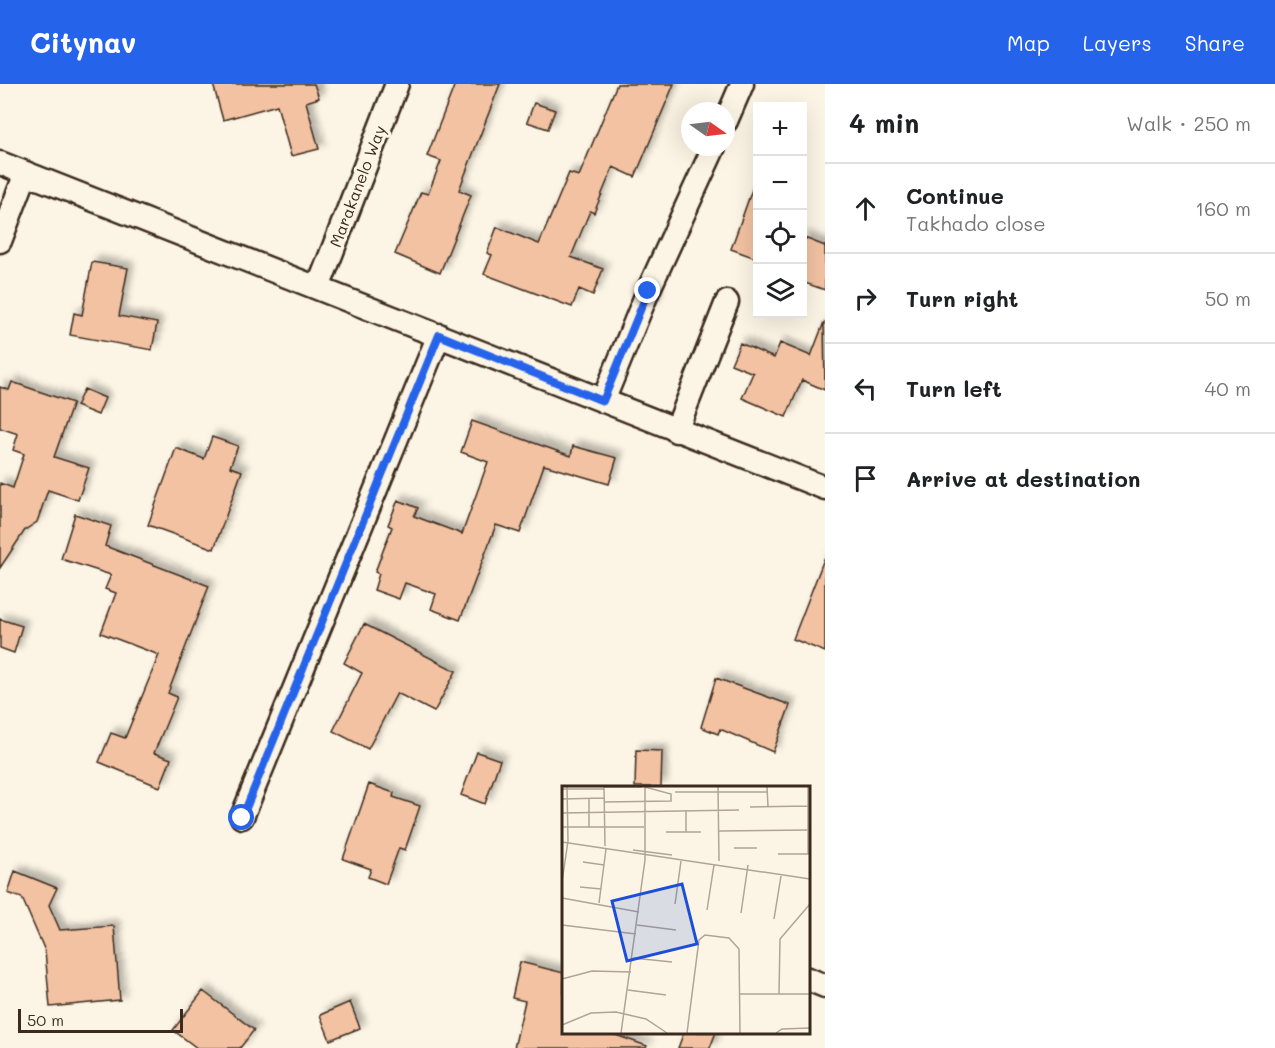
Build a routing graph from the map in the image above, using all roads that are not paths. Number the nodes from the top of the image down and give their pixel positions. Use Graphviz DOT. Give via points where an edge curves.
graph roads {
  1 [pos="396,84"];
  2 [pos="742,84"];
  3 [pos="734,102"];
  4 [pos="710,156"];
  5 [pos="0,163"];
  6 [pos="26,173"];
  7 [pos="0,241"];
  8 [pos="318,288"];
  9 [pos="727,303"];
  10 [pos="439,335"];
  11 [pos="603,401"];
  12 [pos="676,431"];
  13 [pos="825,488"];
  14 [pos="242,818"];
  15 [pos="810,980"];
  16 [pos="825,986"];
  1 -- 8 [label="street, Marakanelo Way"];
  2 -- 3 [label="street"];
  4 -- 11 [label="street"];
  5 -- 6 [label="street"];
  6 -- 7 [label="street"];
  6 -- 8 [label="street"];
  8 -- 10 [label="street"];
  9 -- 12 [label="street"];
  10 -- 11 [label="street"];
  10 -- 14 [label="street"];
  11 -- 12 [label="street"];
  12 -- 13 [label="street"];
  15 -- 16 [label="street"];
}
